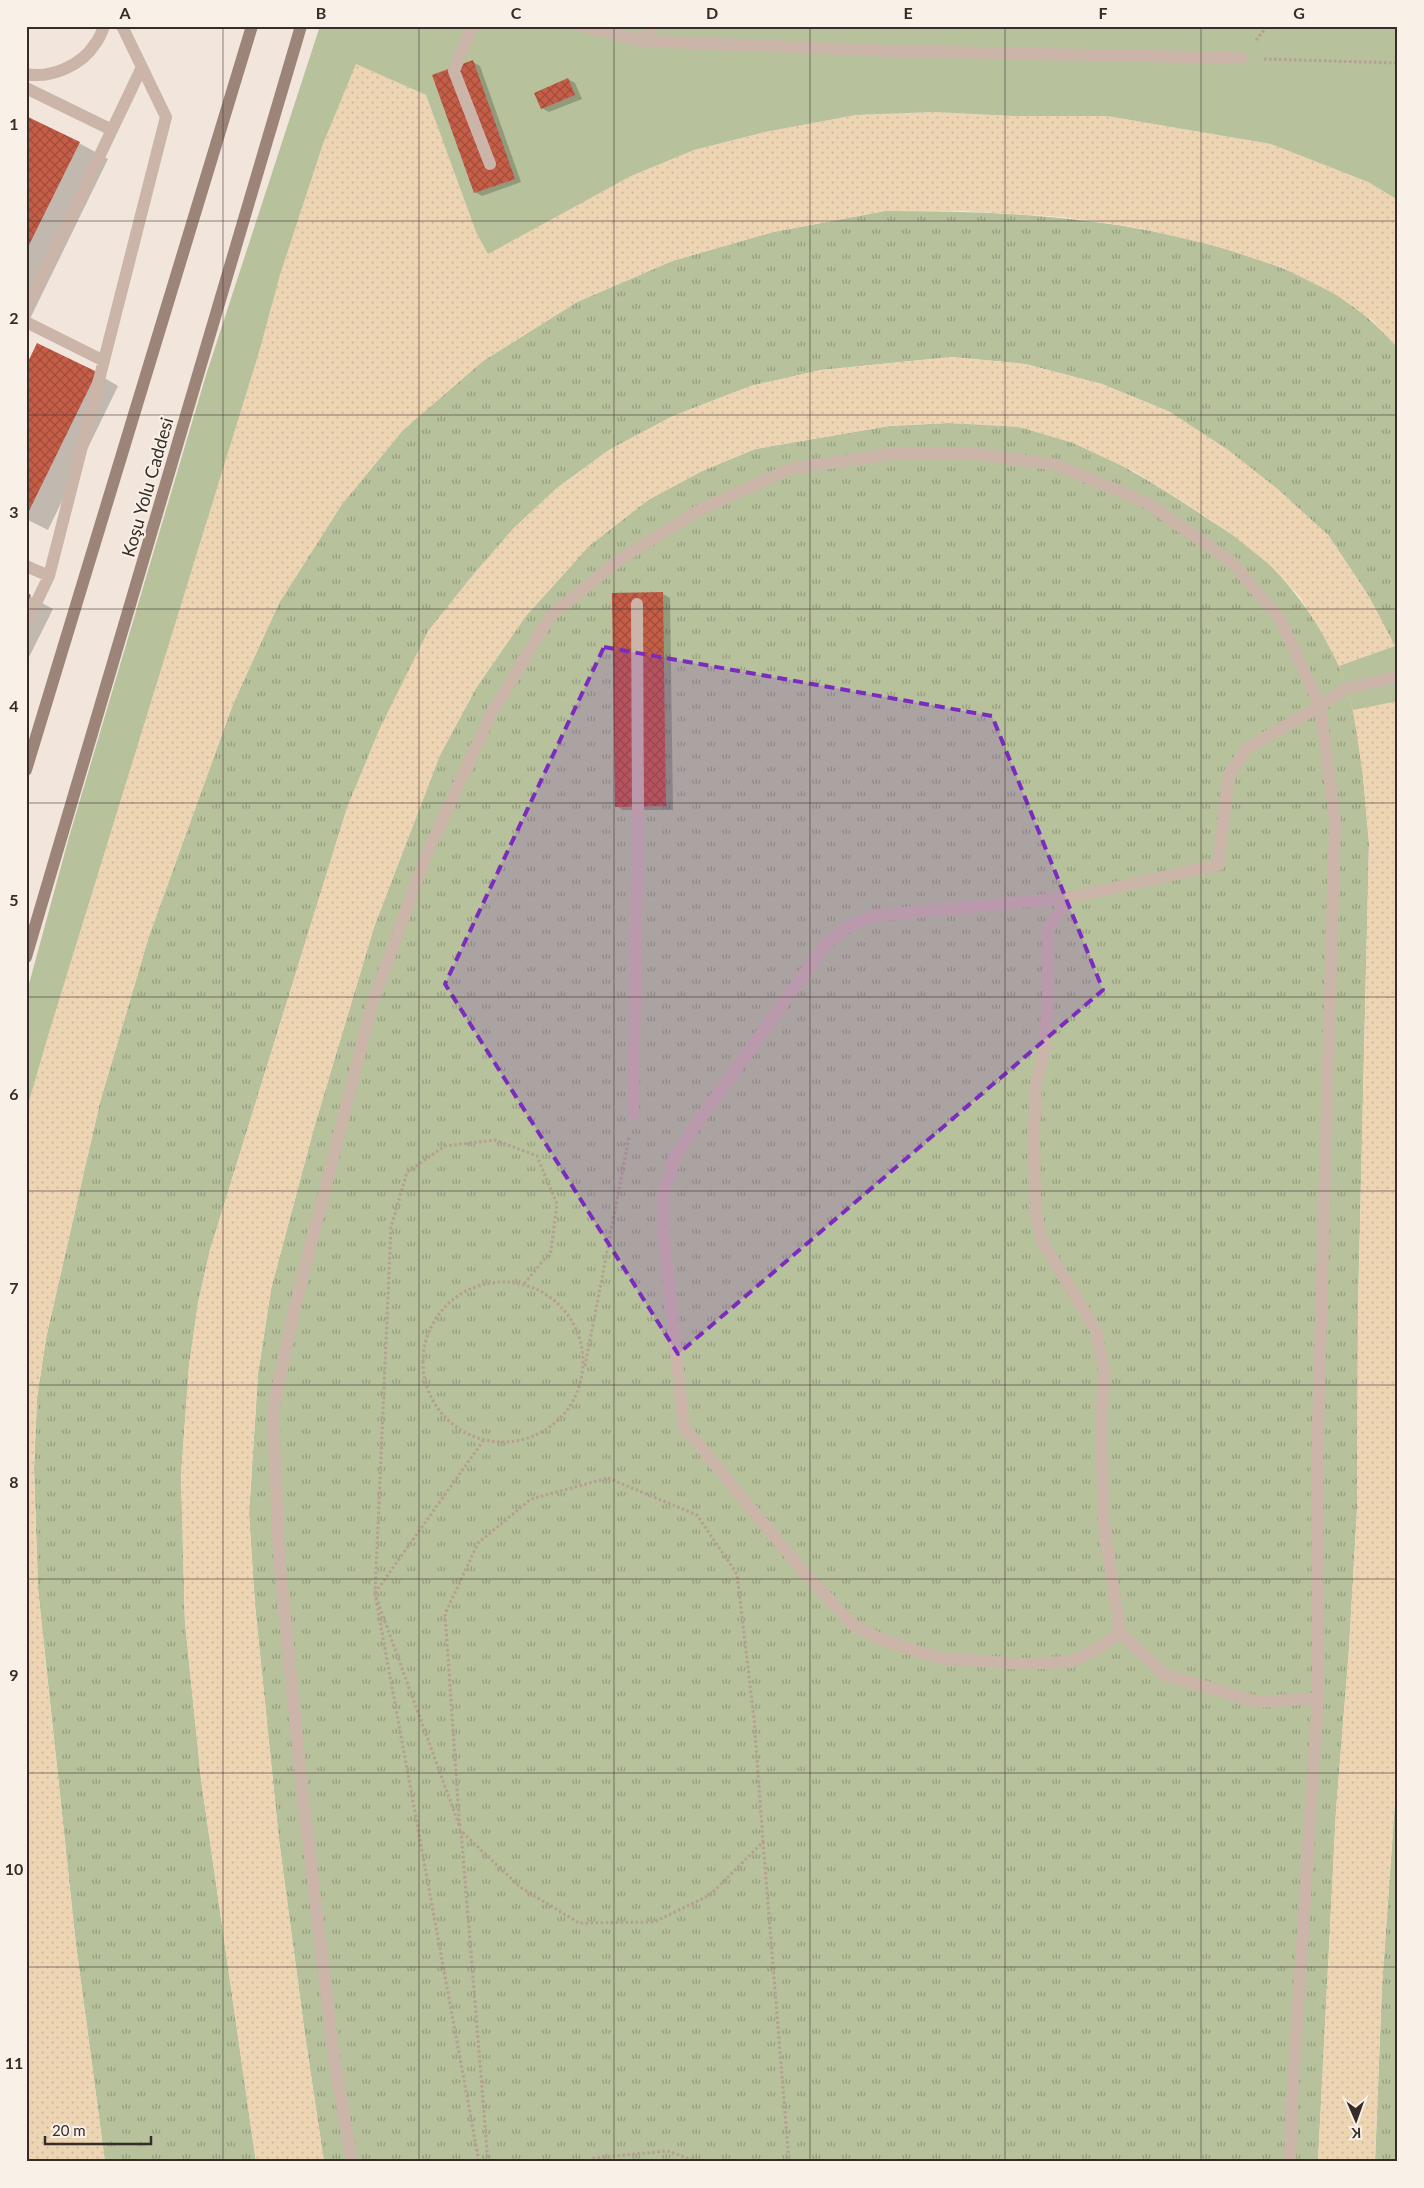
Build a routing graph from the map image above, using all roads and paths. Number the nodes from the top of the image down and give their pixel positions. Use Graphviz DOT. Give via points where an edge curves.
graph roads {
  1 [pos="104,26"];
  2 [pos="122,26"];
  3 [pos="252,26"];
  4 [pos="302,26"];
  5 [pos="472,26"];
  6 [pos="581,26"];
  7 [pos="654,26"];
  8 [pos="643,42"];
  9 [pos="1241,58"];
  10 [pos="1398,63"];
  11 [pos="142,67"];
  12 [pos="26,74"];
  13 [pos="26,88"];
  14 [pos="112,130"];
  15 [pos="490,164"];
  16 [pos="26,310"];
  17 [pos="26,322"];
  18 [pos="104,361"];
  19 [pos="26,566"];
  20 [pos="49,576"];
  21 [pos="638,604"];
  22 [pos="26,624"];
  23 [pos="1398,676"];
  24 [pos="1320,706"];
  25 [pos="26,770"];
  26 [pos="1067,898"];
  27 [pos="26,957"];
  28 [pos="633,1114"];
  29 [pos="523,1285"];
  30 [pos="584,1374"];
  31 [pos="483,1441"];
  32 [pos="375,1594"];
  33 [pos="1120,1632"];
  34 [pos="1318,1698"];
  35 [pos="460,1830"];
  36 [pos="763,1842"];
  37 [pos="352,2162"];
  38 [pos="479,2162"];
  39 [pos="488,2162"];
  40 [pos="589,2162"];
  41 [pos="699,2162"];
  42 [pos="789,2162"];
  43 [pos="1290,2162"];
  1 -- 12 [label="lane" via="95,45 78,62 56,73"];
  2 -- 11 [label="lane"];
  3 -- 25 [label="main road, Koşu Yolu Caddesi"];
  4 -- 27 [label="main road, Koşu Yolu Caddesi"];
  5 -- 15 [label="lane" via="454,70"];
  6 -- 8 [label="lane"];
  7 -- 8 [label="lane"];
  8 -- 9 [label="lane"];
  9 -- 10 [label="path"];
  11 -- 14 [label="lane"];
  11 -- 18 [label="lane" via="166,117"];
  13 -- 14 [label="lane"];
  14 -- 16 [label="lane"];
  17 -- 18 [label="lane"];
  18 -- 20 [label="lane"];
  19 -- 20 [label="lane"];
  20 -- 22 [label="lane"];
  21 -- 28 [label="lane"];
  23 -- 24 [label="lane" via="1346,688"];
  24 -- 26 [label="lane" via="1247,748 1229,774 1218,865"];
  24 -- 34 [label="lane" via="1335,818 1317,1461"];
  24 -- 37 [label="lane" via="1280,619 1233,564 1149,504 1058,465 970,453 890,454 790,470 699,510 619,560 551,614 487,722 426,856 372,1004 292,1315 274,1411 278,1555 302,1788 334,2058"];
  26 -- 33 [label="lane" via="1048,930 1045,1049 1036,1084 1035,1206 1042,1241 1096,1330 1105,1374 1101,1417 1104,1526"];
  26 -- 33 [label="lane" via="874,916 847,927 825,945 676,1155 664,1190 664,1240 684,1427 803,1572 852,1624 880,1639 938,1658 1022,1664 1070,1662 1098,1649"];
  28 -- 30 [label="path"];
  29 -- 30 [label="path" via="534,1287 557,1301 574,1322 583,1348"];
  29 -- 31 [label="path" via="504,1281 482,1284 458,1295 438,1313 426,1337 422,1363 426,1389 439,1413 459,1430"];
  29 -- 32 [label="path" via="551,1251 557,1204 537,1156 495,1140 445,1146 407,1172 391,1227"];
  30 -- 31 [label="path" via="575,1400 558,1422 536,1436 510,1443"];
  31 -- 32 [label="path"];
  32 -- 35 [label="path"];
  32 -- 38 [label="path"];
  33 -- 34 [label="lane" via="1165,1675 1258,1702"];
  34 -- 43 [label="lane"];
  35 -- 36 [label="path" via="520,1887 579,1922 654,1922 710,1896"];
  35 -- 36 [label="path" via="446,1614 478,1543 531,1499 608,1478 697,1515 737,1574 754,1718"];
  35 -- 39 [label="path"];
  36 -- 42 [label="path"];
  40 -- 41 [label="path" via="594,2158 667,2151"];
}
